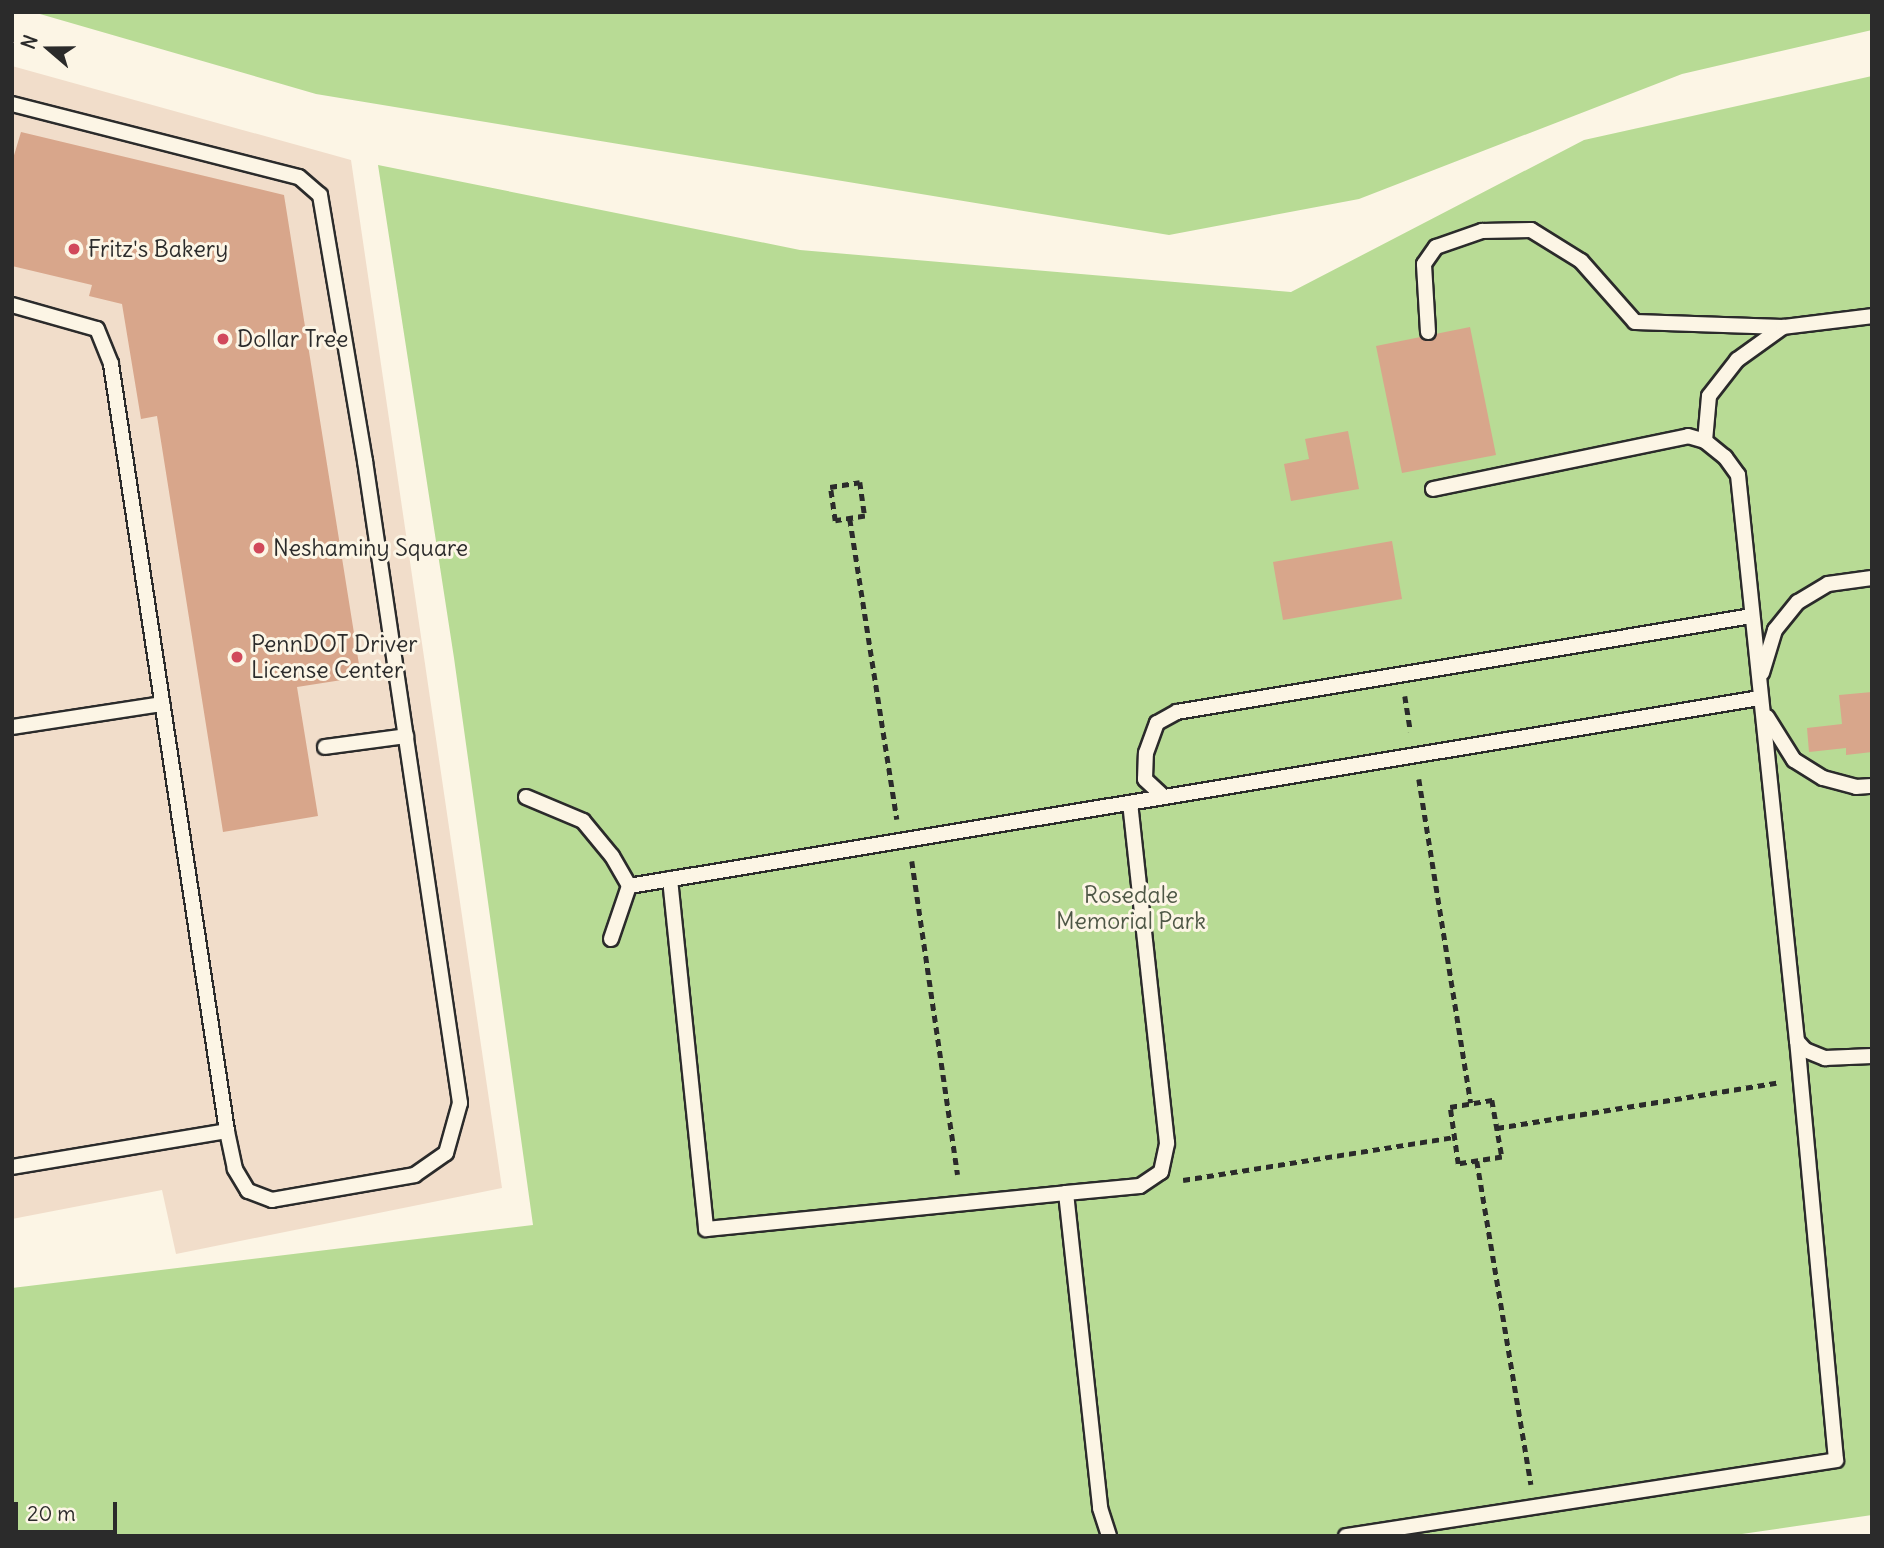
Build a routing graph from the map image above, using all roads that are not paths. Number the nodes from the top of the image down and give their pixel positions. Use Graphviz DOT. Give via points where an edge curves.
graph roads {
  1 [pos="12,104"];
  2 [pos="12,305"];
  3 [pos="1872,316"];
  4 [pos="1783,327"];
  5 [pos="1428,332"];
  6 [pos="1705,441"];
  7 [pos="1433,489"];
  8 [pos="1872,578"];
  9 [pos="1752,616"];
  10 [pos="1760,698"];
  11 [pos="162,704"];
  12 [pos="12,727"];
  13 [pos="406,736"];
  14 [pos="325,747"];
  15 [pos="1872,786"];
  16 [pos="526,797"];
  17 [pos="1164,797"];
  18 [pos="1130,803"];
  19 [pos="670,880"];
  20 [pos="629,886"];
  21 [pos="611,939"];
  22 [pos="1797,1041"];
  23 [pos="1872,1056"];
  24 [pos="226,1131"];
  25 [pos="12,1167"];
  26 [pos="1066,1193"];
  27 [pos="1109,1536"];
  28 [pos="1346,1536"];
  1 -- 13 [label="lane" via="299,177 320,195"];
  2 -- 11 [label="lane" via="97,329 111,364"];
  3 -- 4 [label="lane"];
  4 -- 5 [label="lane" via="1635,322 1581,261 1531,230 1482,231 1436,247 1424,264"];
  4 -- 6 [label="lane" via="1737,360 1709,396"];
  6 -- 7 [label="lane" via="1688,436"];
  6 -- 9 [label="lane" via="1738,475"];
  8 -- 10 [label="lane" via="1828,584 1798,602 1775,630 1763,663"];
  9 -- 10 [label="lane"];
  9 -- 17 [label="lane" via="1177,712 1157,723 1146,753 1144,779"];
  10 -- 15 [label="lane" via="1773,732 1794,760 1823,778 1856,787"];
  10 -- 17 [label="lane"];
  10 -- 22 [label="lane"];
  11 -- 12 [label="lane"];
  11 -- 24 [label="lane"];
  13 -- 14 [label="lane"];
  13 -- 24 [label="lane" via="460,1103 446,1153 415,1175 272,1200 248,1191 235,1169"];
  16 -- 20 [label="lane" via="583,821"];
  17 -- 18 [label="lane"];
  18 -- 19 [label="lane"];
  18 -- 26 [label="lane" via="1167,1143 1161,1172 1140,1186"];
  19 -- 20 [label="lane"];
  19 -- 26 [label="lane" via="706,1229"];
  20 -- 21 [label="lane"];
  22 -- 23 [label="lane" via="1805,1051 1825,1058"];
  22 -- 28 [label="lane" via="1836,1460"];
  24 -- 25 [label="lane"];
  26 -- 27 [label="lane" via="1100,1508"];
}
